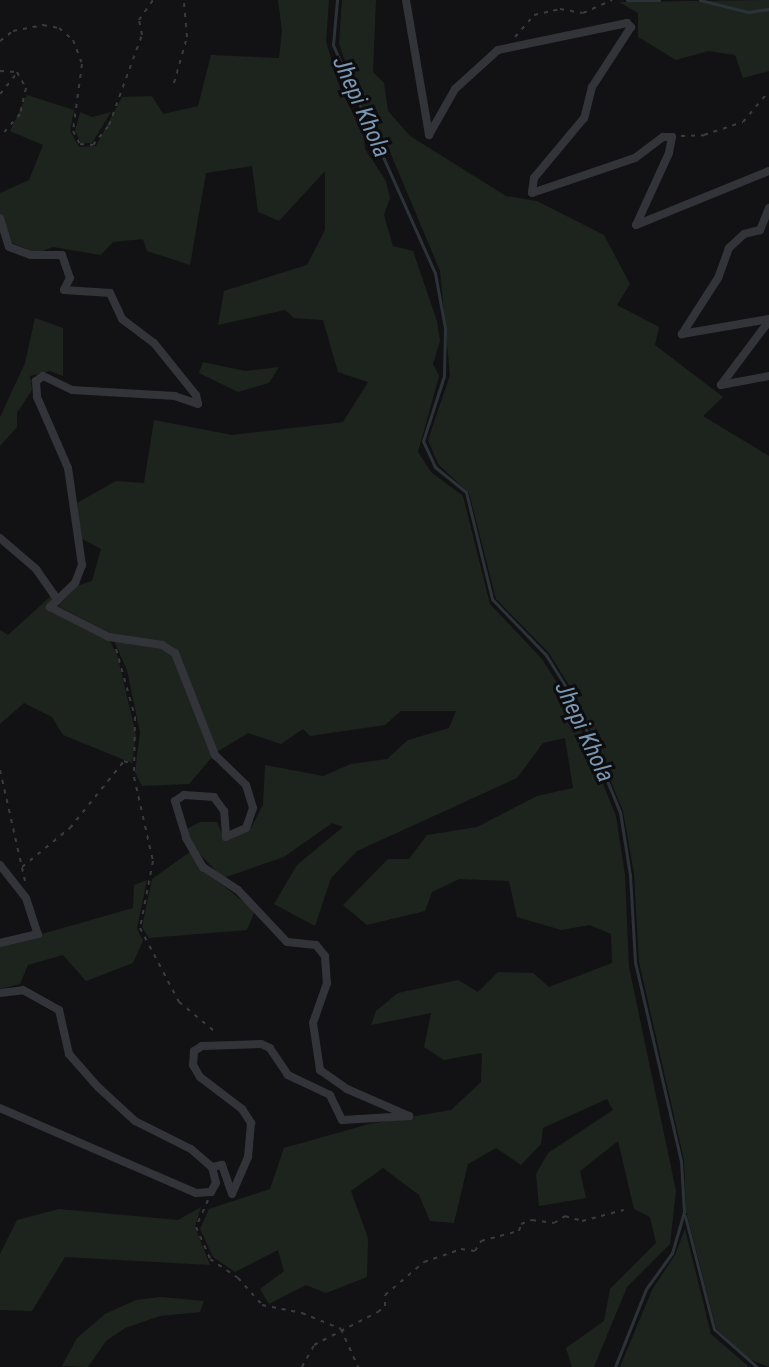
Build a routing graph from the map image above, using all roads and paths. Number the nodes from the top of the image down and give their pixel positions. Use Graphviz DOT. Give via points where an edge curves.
graph roads {
  1 [pos="153,0"];
  2 [pos="184,0"];
  3 [pos="406,0"];
  4 [pos="612,0"];
  5 [pos="0,41"];
  6 [pos="506,47"];
  7 [pos="0,71"];
  8 [pos="17,72"];
  9 [pos="174,83"];
  10 [pos="769,91"];
  11 [pos="0,94"];
  12 [pos="0,137"];
  13 [pos="672,137"];
  14 [pos="769,171"];
  15 [pos="769,208"];
  16 [pos="0,218"];
  17 [pos="769,320"];
  18 [pos="769,376"];
  19 [pos="0,538"];
  20 [pos="58,600"];
  21 [pos="109,637"];
  22 [pos="134,765"];
  23 [pos="0,770"];
  24 [pos="0,865"];
  25 [pos="22,867"];
  26 [pos="27,887"];
  27 [pos="0,943"];
  28 [pos="0,993"];
  29 [pos="212,1047"];
  30 [pos="0,1108"];
  31 [pos="212,1167"];
  32 [pos="211,1192"];
  33 [pos="624,1210"];
  34 [pos="341,1329"];
  35 [pos="302,1367"];
  36 [pos="358,1367"];
  1 -- 5 [label="path" via="139,20 142,35 109,125 93,145 80,144 73,131 82,64 73,40 59,28 43,25 13,31"];
  2 -- 9 [label="path" via="187,37"];
  3 -- 6 [label="street" via="428,134 471,70"];
  4 -- 6 [label="path" via="583,13 560,9 534,15"];
  6 -- 13 [label="street" via="627,23 631,27 592,87 584,118 534,178 532,193 603,172"];
  7 -- 8 [label="path"];
  8 -- 11 [label="path"];
  8 -- 12 [label="path" via="23,77 25,99 20,114"];
  10 -- 13 [label="path" via="743,122 704,135"];
  13 -- 14 [label="street" via="636,225"];
  15 -- 17 [label="street" via="760,230 744,234 729,248 718,278 682,334"];
  16 -- 20 [label="street" via="9,247 31,255 62,255 70,278 64,290 110,293 122,319 154,343 198,404 175,396 72,390 43,376 36,381 37,397 68,468 82,565 75,583"];
  17 -- 18 [label="street" via="756,346 721,385"];
  19 -- 20 [label="street" via="36,569"];
  20 -- 21 [label="street" via="50,607"];
  21 -- 22 [label="path" via="135,717"];
  21 -- 29 [label="street" via="162,645 175,653 215,755 252,797 246,828 226,837 224,811 214,797 184,795 175,801 186,838 203,867 238,890 287,942 316,945 325,956 327,983 313,1023 320,1070 347,1089 409,1116 342,1120 330,1095 300,1084 270,1048"];
  22 -- 25 [label="path" via="124,761 70,828"];
  22 -- 29 [label="path" via="153,861 140,928 179,1002 216,1029 220,1039"];
  23 -- 25 [label="path"];
  24 -- 27 [label="street" via="26,898 38,934"];
  25 -- 26 [label="path"];
  28 -- 31 [label="street" via="23,990 59,1010 69,1054 98,1087 135,1121 191,1149"];
  29 -- 31 [label="street" via="194,1051 193,1065 200,1077 242,1109 252,1139 232,1194 222,1165"];
  30 -- 32 [label="street" via="196,1193"];
  31 -- 32 [label="street" via="216,1183"];
  32 -- 34 [label="path" via="196,1227 210,1259 238,1278 262,1305"];
  33 -- 34 [label="path" via="582,1221 565,1216 554,1223 532,1220 521,1224 519,1231 481,1241 475,1251 461,1249 424,1262 385,1295 385,1306"];
  34 -- 35 [label="path" via="314,1345"];
  34 -- 36 [label="path"];
}
